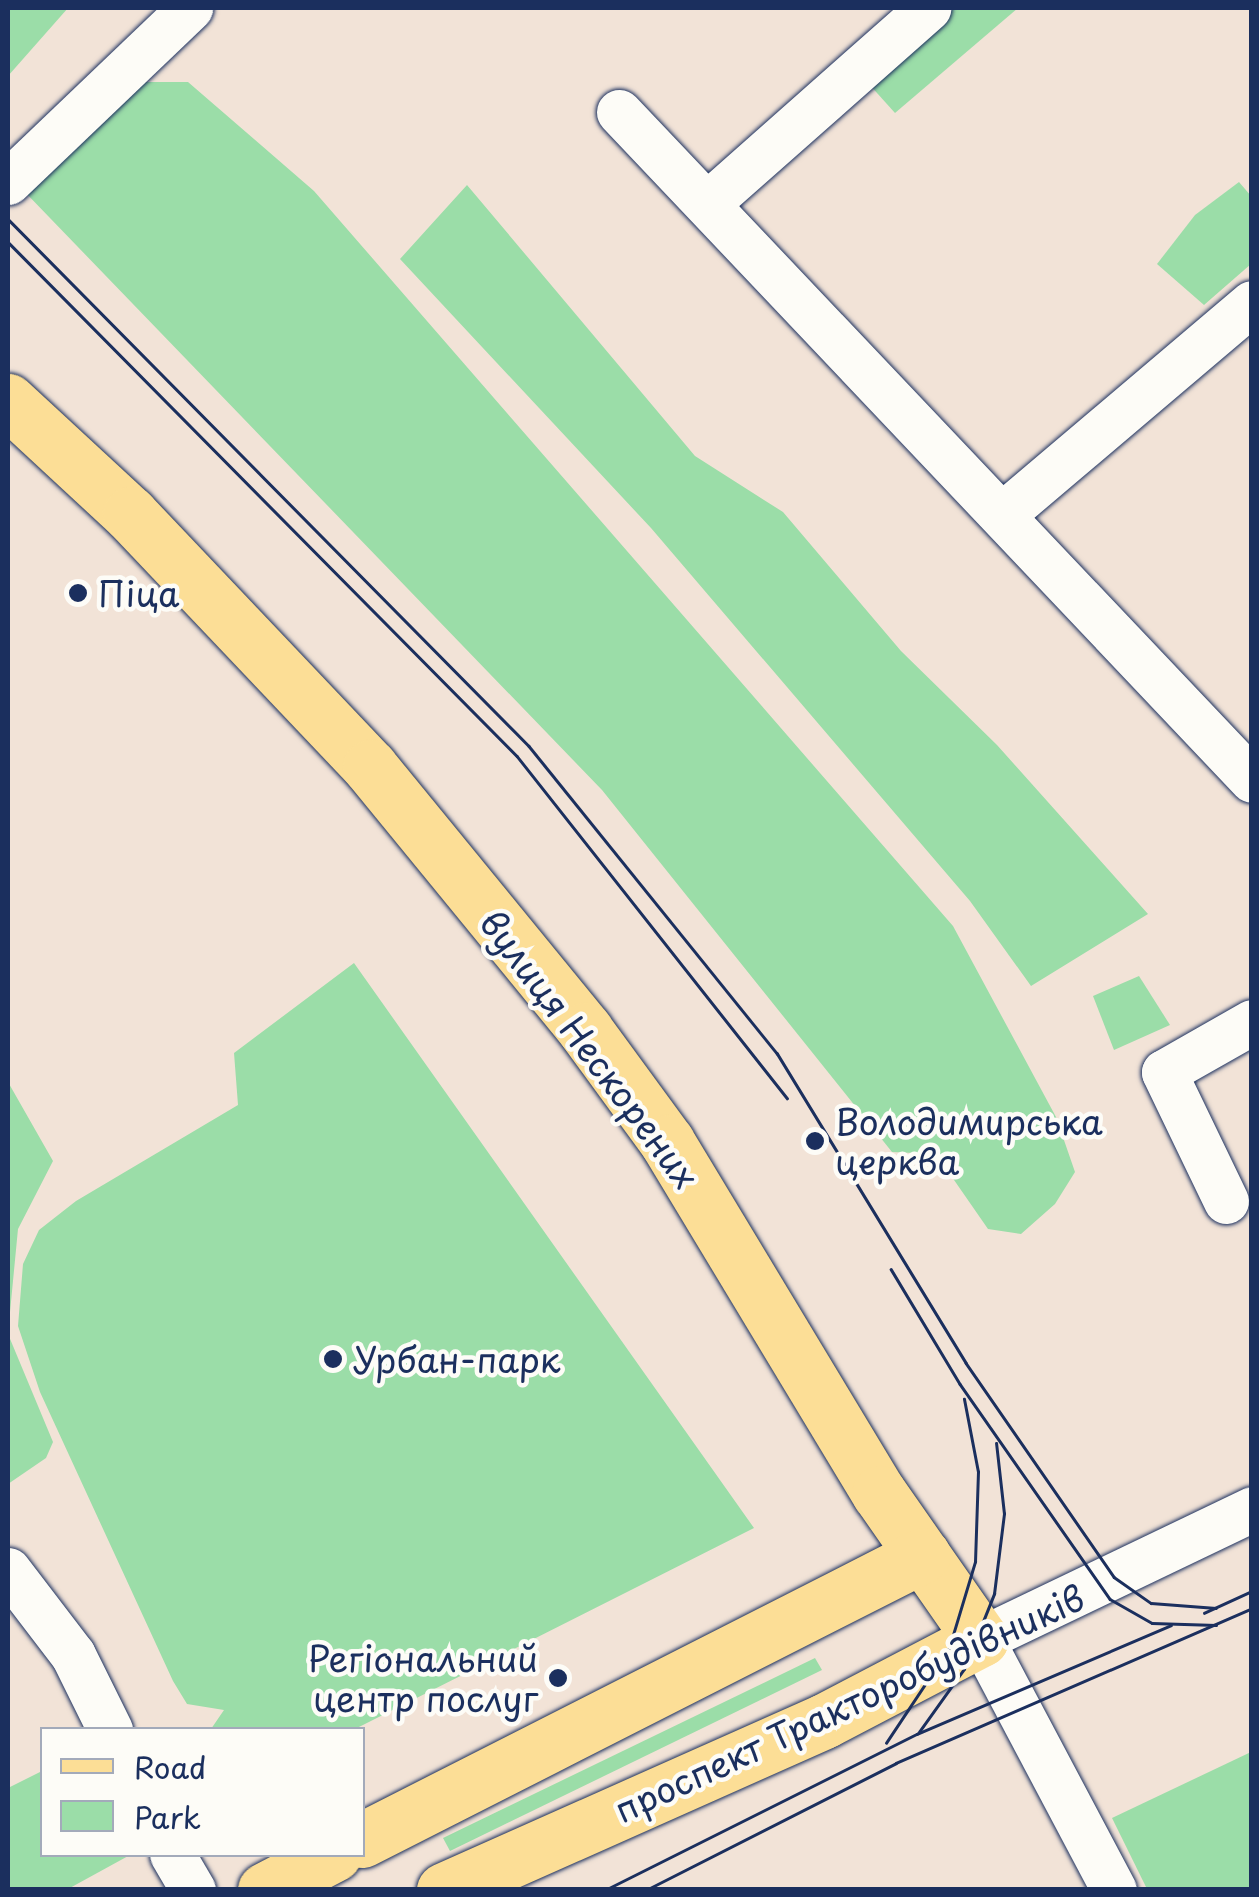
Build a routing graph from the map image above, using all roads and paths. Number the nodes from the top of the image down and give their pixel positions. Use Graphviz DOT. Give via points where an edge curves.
graph roads {
  1 [pos="190,8"];
  2 [pos="928,8"];
  3 [pos="619,112"];
  4 [pos="8,182"];
  5 [pos="709,202"];
  6 [pos="1252,303"];
  7 [pos="8,401"];
  8 [pos="1003,514"];
  9 [pos="1244,756"];
  10 [pos="1252,1022"];
  11 [pos="1226,1201"];
  12 [pos="1252,1509"];
  13 [pos="923,1556"];
  14 [pos="8,1570"];
  15 [pos="981,1639"];
  16 [pos="108,1727"];
  17 [pos="365,1838"];
  18 [pos="174,1857"];
  19 [pos="328,1857"];
  20 [pos="192,1890"];
  21 [pos="265,1890"];
  22 [pos="444,1890"];
  23 [pos="1114,1890"];
  1 -- 4 [label="street"];
  2 -- 5 [label="street"];
  3 -- 5 [label="street"];
  5 -- 8 [label="street"];
  6 -- 8 [label="street"];
  7 -- 13 [label="main road, вулиця Нескорених" via="130,514 370,767 585,1030 667,1142"];
  8 -- 9 [label="street"];
  10 -- 11 [label="street" via="1164,1072"];
  12 -- 15 [label="street, проспект Тракторобудівників"];
  13 -- 15 [label="main road, вулиця Нескорених"];
  13 -- 17 [label="main road"];
  14 -- 16 [label="street" via="73,1656"];
  15 -- 22 [label="main road, проспект Тракторобудівників" via="824,1721"];
  15 -- 23 [label="street, вулиця Нескорених"];
  18 -- 20 [label="street"];
  19 -- 21 [label="main road"];
}
